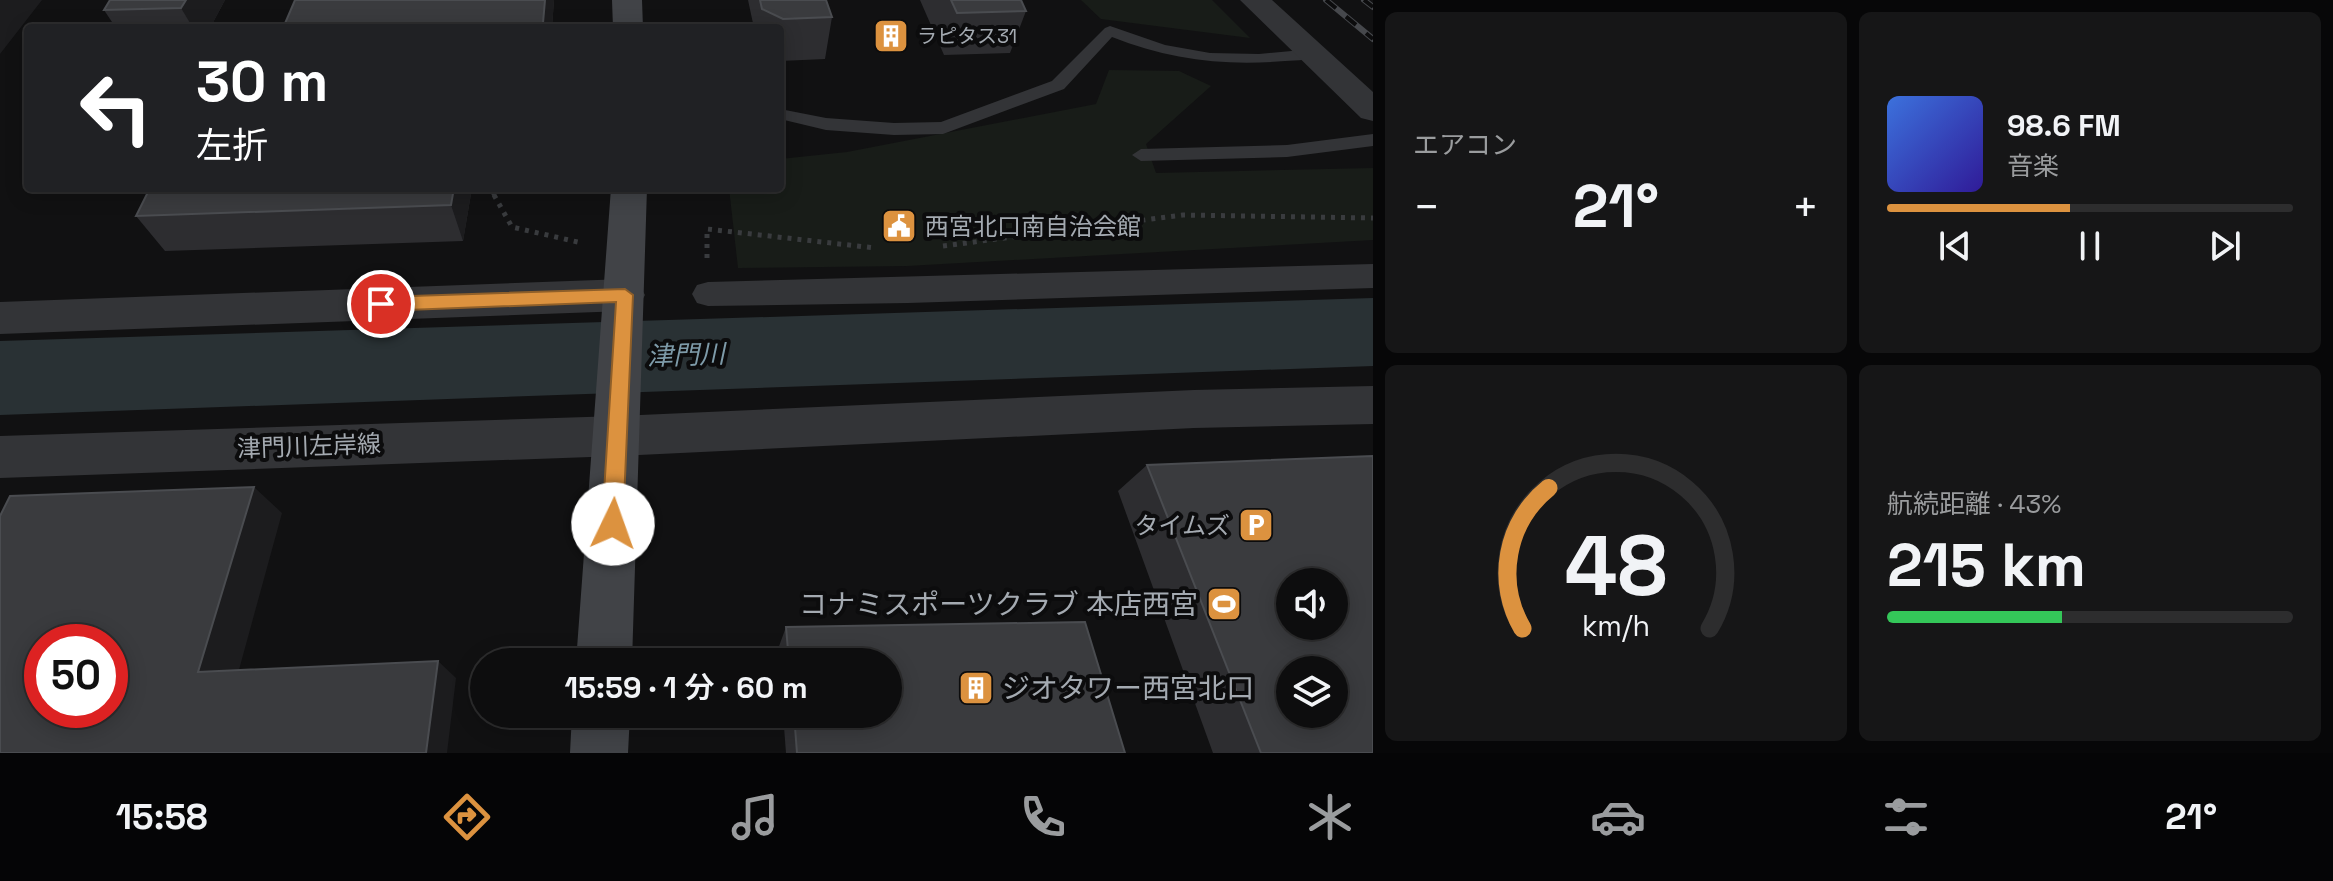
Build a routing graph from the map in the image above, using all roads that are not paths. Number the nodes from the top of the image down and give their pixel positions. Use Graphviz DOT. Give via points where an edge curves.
graph roads {
  1 [pos="627,0"];
  2 [pos="1255,0"];
  3 [pos="628,24"];
  4 [pos="1313,54"];
  5 [pos="1373,110"];
  6 [pos="784,115"];
  7 [pos="1373,140"];
  8 [pos="1141,155"];
  9 [pos="629,192"];
  10 [pos="1373,276"];
  11 [pos="708,294"];
  12 [pos="624,306"];
  13 [pos="0,318"];
  14 [pos="1373,405"];
  15 [pos="619,420"];
  16 [pos="0,457"];
  17 [pos="605,648"];
  18 [pos="600,728"];
  19 [pos="599,753"];
  1 -- 3 [label="main road"];
  2 -- 4 [label="street"];
  4 -- 5 [label="street"];
  4 -- 6 [label="lane" via="1218,60 1158,49 1110,31 1058,85 943,128 839,125"];
  7 -- 8 [label="lane" via="1287,151"];
  9 -- 12 [label="main road"];
  10 -- 11 [label="street"];
  12 -- 13 [label="street"];
  12 -- 15 [label="main road"];
  14 -- 15 [label="street, 津門川左岸線"];
  15 -- 16 [label="street, 津門川左岸線"];
  15 -- 17 [label="main road"];
  18 -- 19 [label="main road"];
}
